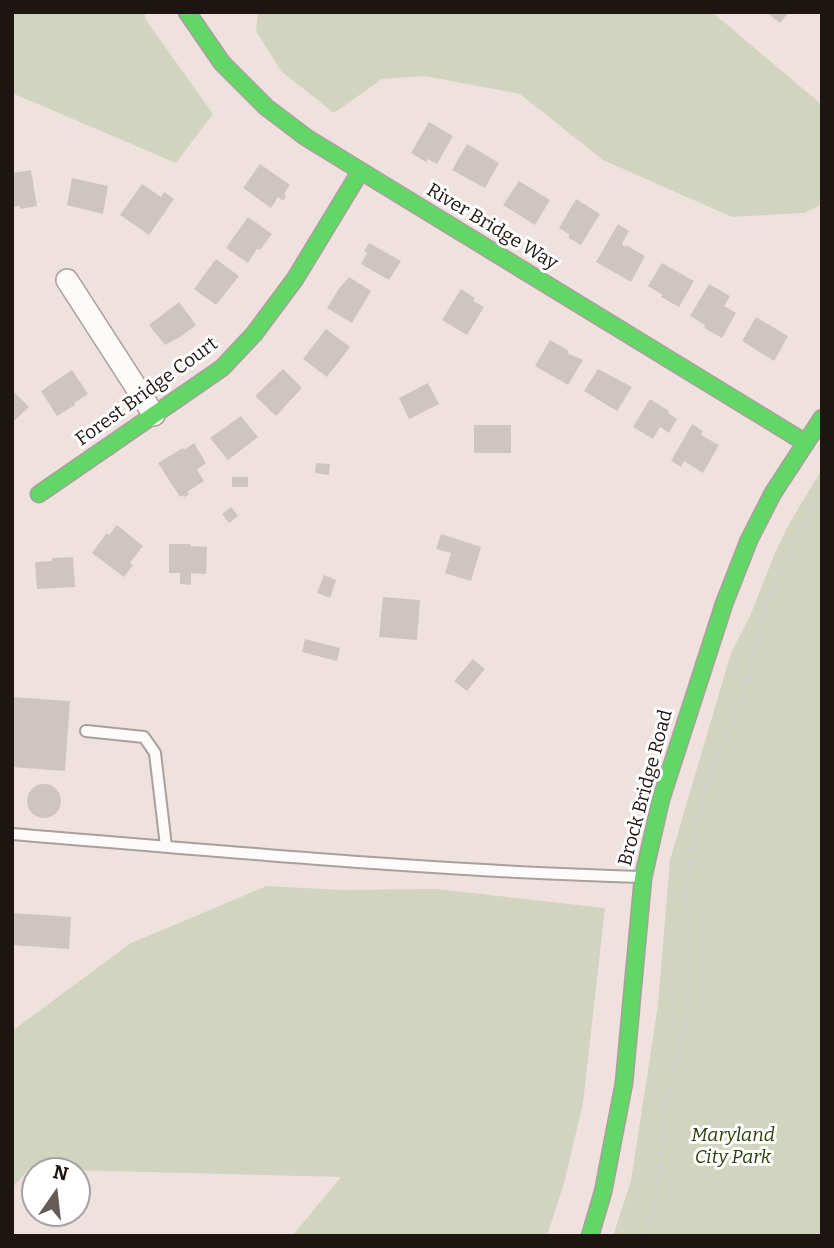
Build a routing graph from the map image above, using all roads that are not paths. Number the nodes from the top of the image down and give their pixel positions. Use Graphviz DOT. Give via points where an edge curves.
graph roads {
  1 [pos="187,12"];
  2 [pos="360,172"];
  3 [pos="67,280"];
  4 [pos="154,415"];
  5 [pos="822,418"];
  6 [pos="806,443"];
  7 [pos="39,494"];
  8 [pos="86,731"];
  9 [pos="12,834"];
  10 [pos="166,846"];
  11 [pos="643,877"];
  12 [pos="590,1236"];
  1 -- 2 [label="street, River Bridge Way" via="222,63 266,107"];
  2 -- 4 [label="street, Forest Bridge Court" via="295,279 254,334 222,369"];
  2 -- 6 [label="street, River Bridge Way"];
  3 -- 4 [label="street"];
  4 -- 7 [label="street, Forest Bridge Court"];
  5 -- 6 [label="street, Brock Bridge Road"];
  6 -- 11 [label="street, Brock Bridge Road" via="749,540 724,604 660,799"];
  8 -- 10 [label="lane" via="144,737 155,753"];
  9 -- 10 [label="lane"];
  10 -- 11 [label="lane" via="533,874"];
  11 -- 12 [label="street, Brock Bridge Road" via="624,1083"];
}
